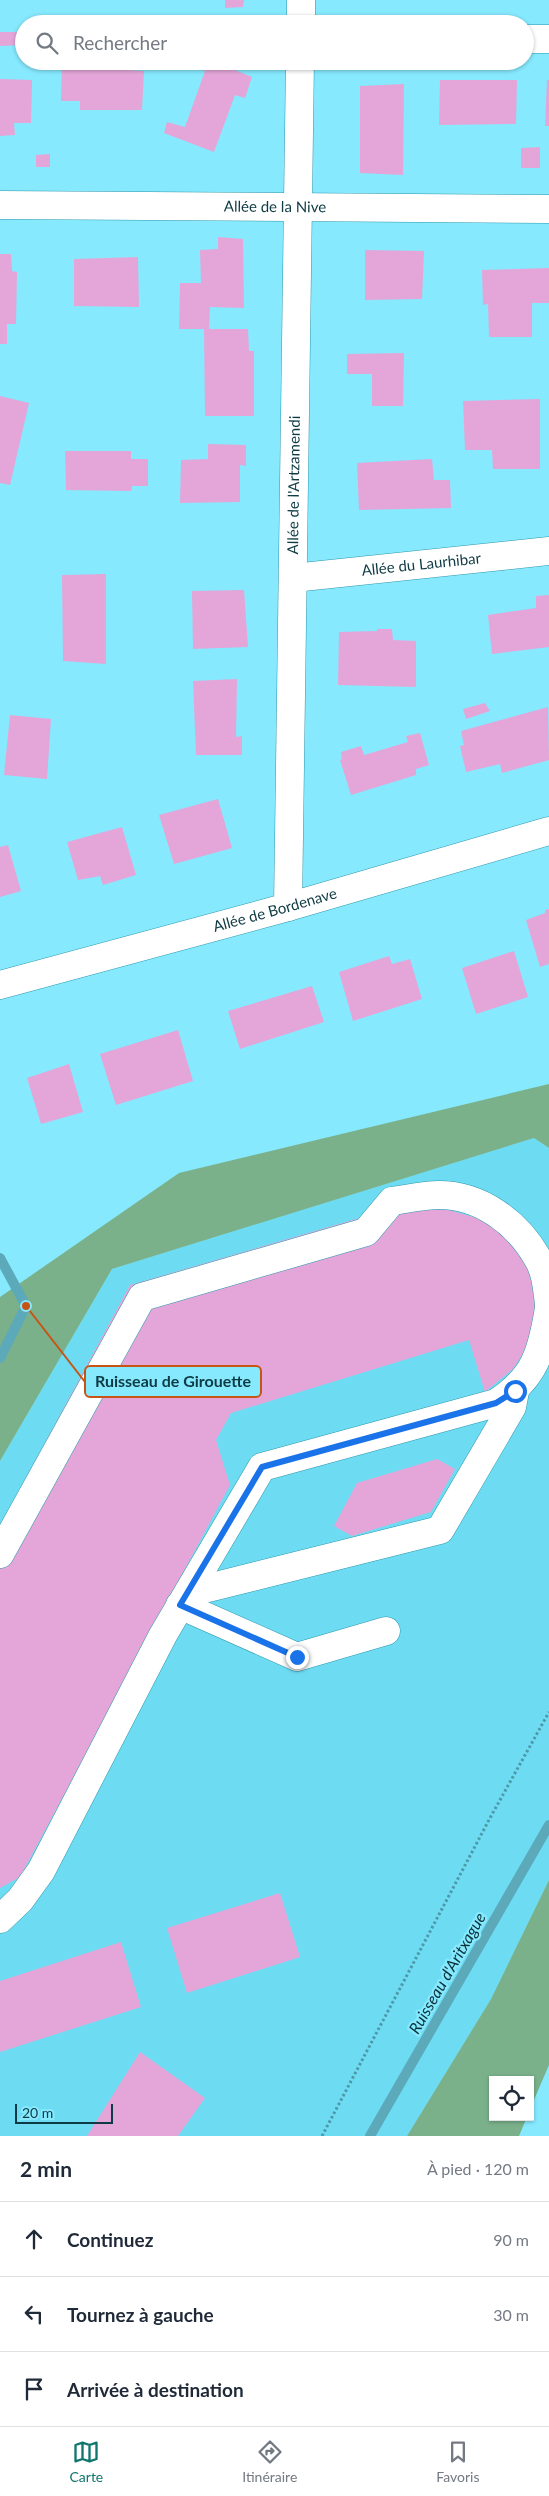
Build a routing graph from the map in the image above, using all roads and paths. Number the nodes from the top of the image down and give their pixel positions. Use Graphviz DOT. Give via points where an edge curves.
graph roads {
  1 [pos="301,0"];
  2 [pos="300,15"];
  3 [pos="534,39"];
  4 [pos="549,39"];
  5 [pos="300,70"];
  6 [pos="0,205"];
  7 [pos="298,207"];
  8 [pos="549,209"];
  9 [pos="549,551"];
  10 [pos="293,578"];
  11 [pos="549,831"];
  12 [pos="288,907"];
  13 [pos="0,985"];
  14 [pos="549,1304"];
  15 [pos="549,1308"];
  16 [pos="515,1391"];
  17 [pos="0,1554"];
  18 [pos="184,1599"];
  19 [pos="386,1632"];
  20 [pos="549,1712"];
  21 [pos="0,1919"];
  22 [pos="322,2136"];
  1 -- 2 [label="street"];
  3 -- 4 [label="street"];
  5 -- 7 [label="street, Allée de l'Artzamendi"];
  6 -- 7 [label="street, Allée de la Nive"];
  7 -- 8 [label="street, Allée de la Nive"];
  7 -- 10 [label="street, Allée de l'Artzamendi"];
  9 -- 10 [label="street, Allée du Laurhibar"];
  10 -- 12 [label="street, Allée de l'Artzamendi"];
  11 -- 12 [label="street, Allée de Bordenave"];
  12 -- 13 [label="street, Allée de Bordenave"];
  14 -- 17 [label="street" via="539,1260 510,1222 466,1198 438,1195 392,1201 366,1232 142,1297"];
  15 -- 16 [label="street" via="546,1331 537,1356 528,1376"];
  16 -- 18 [label="street" via="496,1403 262,1467"];
  16 -- 18 [label="street" via="512,1407 440,1530"];
  18 -- 19 [label="street" via="297,1657"];
  18 -- 21 [label="street" via="42,1871 20,1900"];
  20 -- 22 [label="path"];
}
